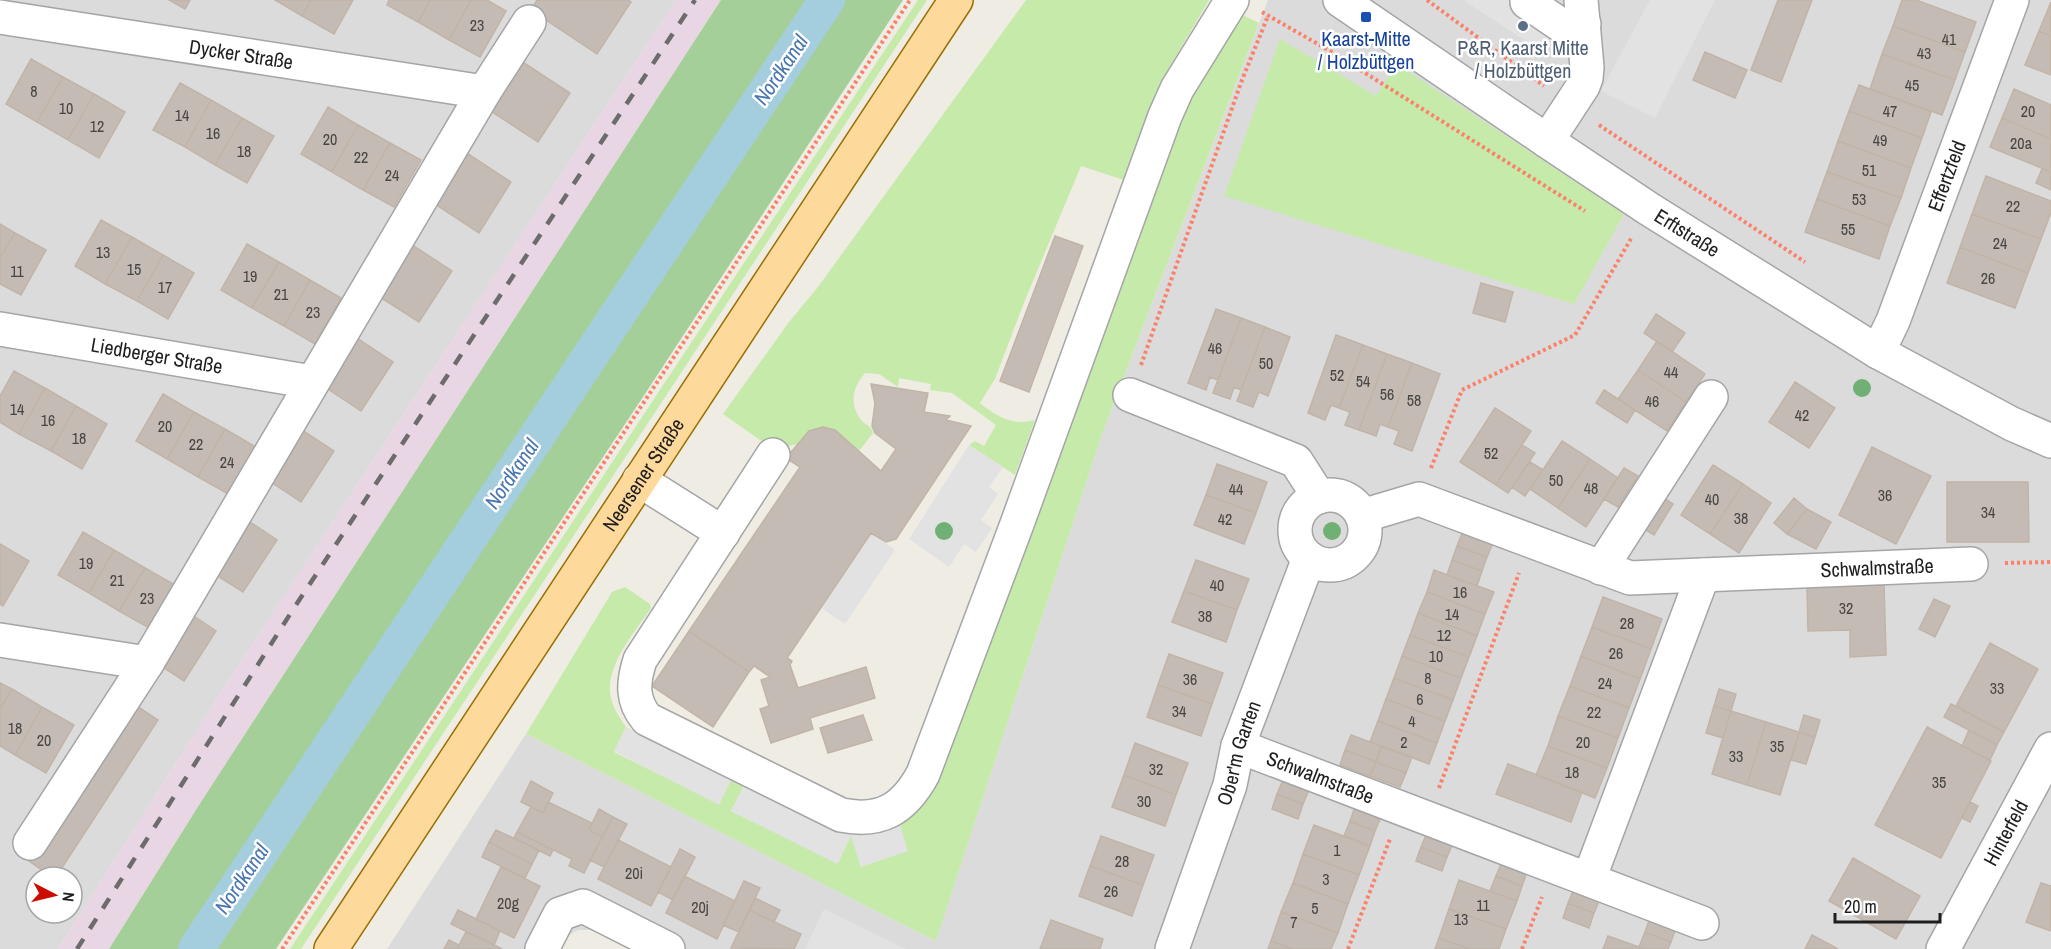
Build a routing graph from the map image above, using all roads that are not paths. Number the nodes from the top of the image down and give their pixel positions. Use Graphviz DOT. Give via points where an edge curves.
graph roads {
  1 [pos="956,0"];
  2 [pos="1340,0"];
  3 [pos="2012,0"];
  4 [pos="1527,2"];
  5 [pos="1246,5"];
  6 [pos="1582,12"];
  7 [pos="0,17"];
  8 [pos="529,22"];
  9 [pos="484,92"];
  10 [pos="1546,141"];
  11 [pos="0,329"];
  12 [pos="1878,352"];
  13 [pos="312,382"];
  14 [pos="1130,395"];
  15 [pos="1711,396"];
  16 [pos="2051,441"];
  17 [pos="773,455"];
  18 [pos="639,480"];
  19 [pos="1319,497"];
  20 [pos="1362,516"];
  21 [pos="723,533"];
  22 [pos="1309,558"];
  23 [pos="1971,564"];
  24 [pos="1601,568"];
  25 [pos="1703,575"];
  26 [pos="0,640"];
  27 [pos="147,663"];
  28 [pos="1238,746"];
  29 [pos="2051,749"];
  30 [pos="30,843"];
  31 [pos="1589,879"];
  32 [pos="1702,923"];
  33 [pos="332,949"];
  34 [pos="542,949"];
  35 [pos="668,949"];
  36 [pos="1172,949"];
  37 [pos="1943,949"];
  1 -- 18 [label="main road, Neersener Straße"];
  2 -- 10 [label="street, Erftstraße"];
  3 -- 12 [label="street, Effertzfeld"];
  4 -- 6 [label="street" via="1561,25"];
  5 -- 21 [label="street" via="1182,80 1165,116 923,774 899,806 868,818 841,815 647,719 641,712 634,693 640,660"];
  6 -- 10 [label="street" via="1588,88"];
  7 -- 9 [label="street, Dycker Straße"];
  8 -- 9 [label="street"];
  9 -- 13 [label="street"];
  10 -- 12 [label="street, Erftstraße"];
  11 -- 13 [label="street, Liedberger Straße"];
  12 -- 16 [label="street, Erftstraße"];
  13 -- 27 [label="street"];
  14 -- 19 [label="street" via="1296,461"];
  15 -- 24 [label="street"];
  17 -- 21 [label="street"];
  18 -- 21 [label="street"];
  18 -- 33 [label="main road, Neersener Straße"];
  19 -- 20 [label="street" via="1339,496"];
  19 -- 22 [label="street" via="1301,510 1297,520 1296,541"];
  20 -- 22 [label="street" via="1364,538 1352,558 1330,565"];
  20 -- 24 [label="street, Schwalmstraße" via="1419,499"];
  22 -- 28 [label="street, Ober'm Garten"];
  23 -- 25 [label="street, Schwalmstraße"];
  24 -- 25 [label="street, Schwalmstraße" via="1630,578"];
  25 -- 31 [label="street"];
  26 -- 27 [label="street"];
  27 -- 30 [label="street"];
  28 -- 31 [label="street, Schwalmstraße"];
  28 -- 36 [label="street, Ober'm Garten" via="1230,785"];
  29 -- 37 [label="street, Hinterfeld"];
  31 -- 32 [label="street, Schwalmstraße"];
  34 -- 35 [label="street" via="560,914 583,906"];
}
